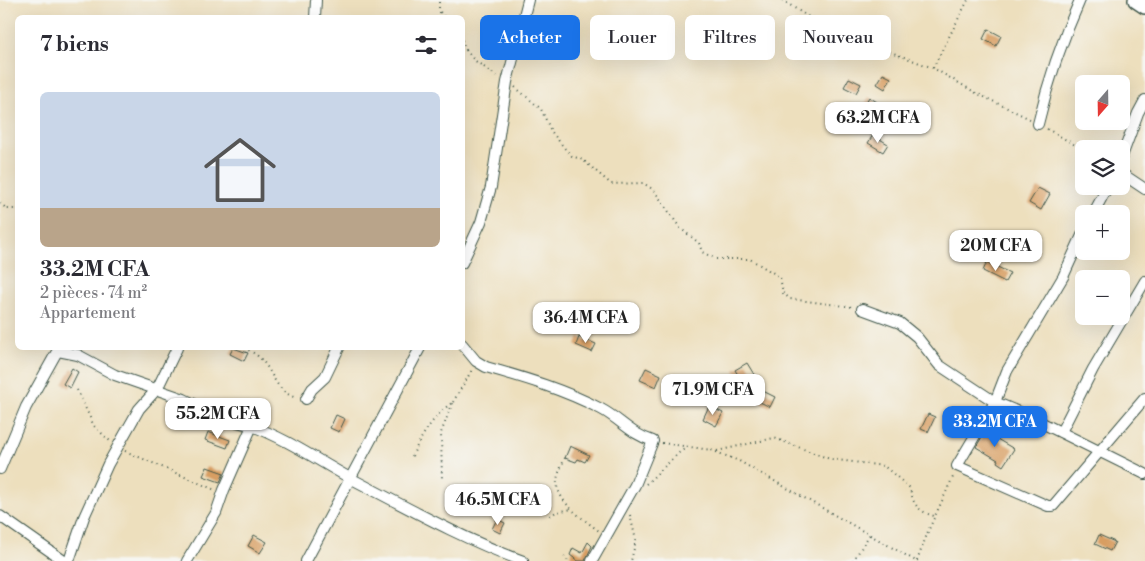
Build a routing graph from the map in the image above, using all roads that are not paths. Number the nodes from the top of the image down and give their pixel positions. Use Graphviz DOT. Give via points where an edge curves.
graph roads {
  1 [pos="316,0"];
  2 [pos="528,0"];
  3 [pos="1080,0"];
  4 [pos="1136,0"];
  5 [pos="1145,6"];
  6 [pos="315,15"];
  7 [pos="1145,100"];
  8 [pos="1038,124"];
  9 [pos="1128,140"];
  10 [pos="1130,179"];
  11 [pos="1145,189"];
  12 [pos="467,245"];
  13 [pos="1075,251"];
  14 [pos="1145,281"];
  15 [pos="862,309"];
  16 [pos="465,348"];
  17 [pos="57,350"];
  18 [pos="61,350"];
  19 [pos="176,350"];
  20 [pos="338,350"];
  21 [pos="419,350"];
  22 [pos="157,389"];
  23 [pos="1145,398"];
  24 [pos="306,399"];
  25 [pos="995,402"];
  26 [pos="252,426"];
  27 [pos="1061,432"];
  28 [pos="1099,451"];
  29 [pos="0,469"];
  30 [pos="1145,474"];
  31 [pos="350,478"];
  32 [pos="0,516"];
  33 [pos="64,561"];
  34 [pos="69,561"];
  35 [pos="187,561"];
  36 [pos="306,561"];
  37 [pos="522,561"];
  38 [pos="592,561"];
  1 -- 6 [label="street"];
  2 -- 12 [label="street" via="507,82 491,187"];
  3 -- 8 [label="street" via="1066,30"];
  4 -- 5 [label="street"];
  7 -- 9 [label="street"];
  10 -- 11 [label="street"];
  13 -- 25 [label="street" via="1007,371"];
  14 -- 27 [label="street" via="1092,369"];
  15 -- 25 [label="street" via="900,323 917,337 939,365"];
  16 -- 38 [label="street" via="486,367 602,409 636,435 653,441 624,508"];
  17 -- 29 [label="street" via="26,407"];
  18 -- 22 [label="street" via="78,355 115,375"];
  19 -- 22 [label="street"];
  20 -- 24 [label="street" via="325,377"];
  21 -- 31 [label="street"];
  22 -- 26 [label="street" via="222,418"];
  22 -- 34 [label="street" via="139,409 108,464"];
  23 -- 28 [label="street"];
  25 -- 27 [label="street"];
  25 -- 28 [label="street" via="957,466 1053,506"];
  26 -- 31 [label="street"];
  26 -- 35 [label="street" via="216,513"];
  27 -- 28 [label="street"];
  28 -- 30 [label="street"];
  31 -- 36 [label="street"];
  31 -- 37 [label="street" via="493,550"];
  32 -- 33 [label="street"];
}
